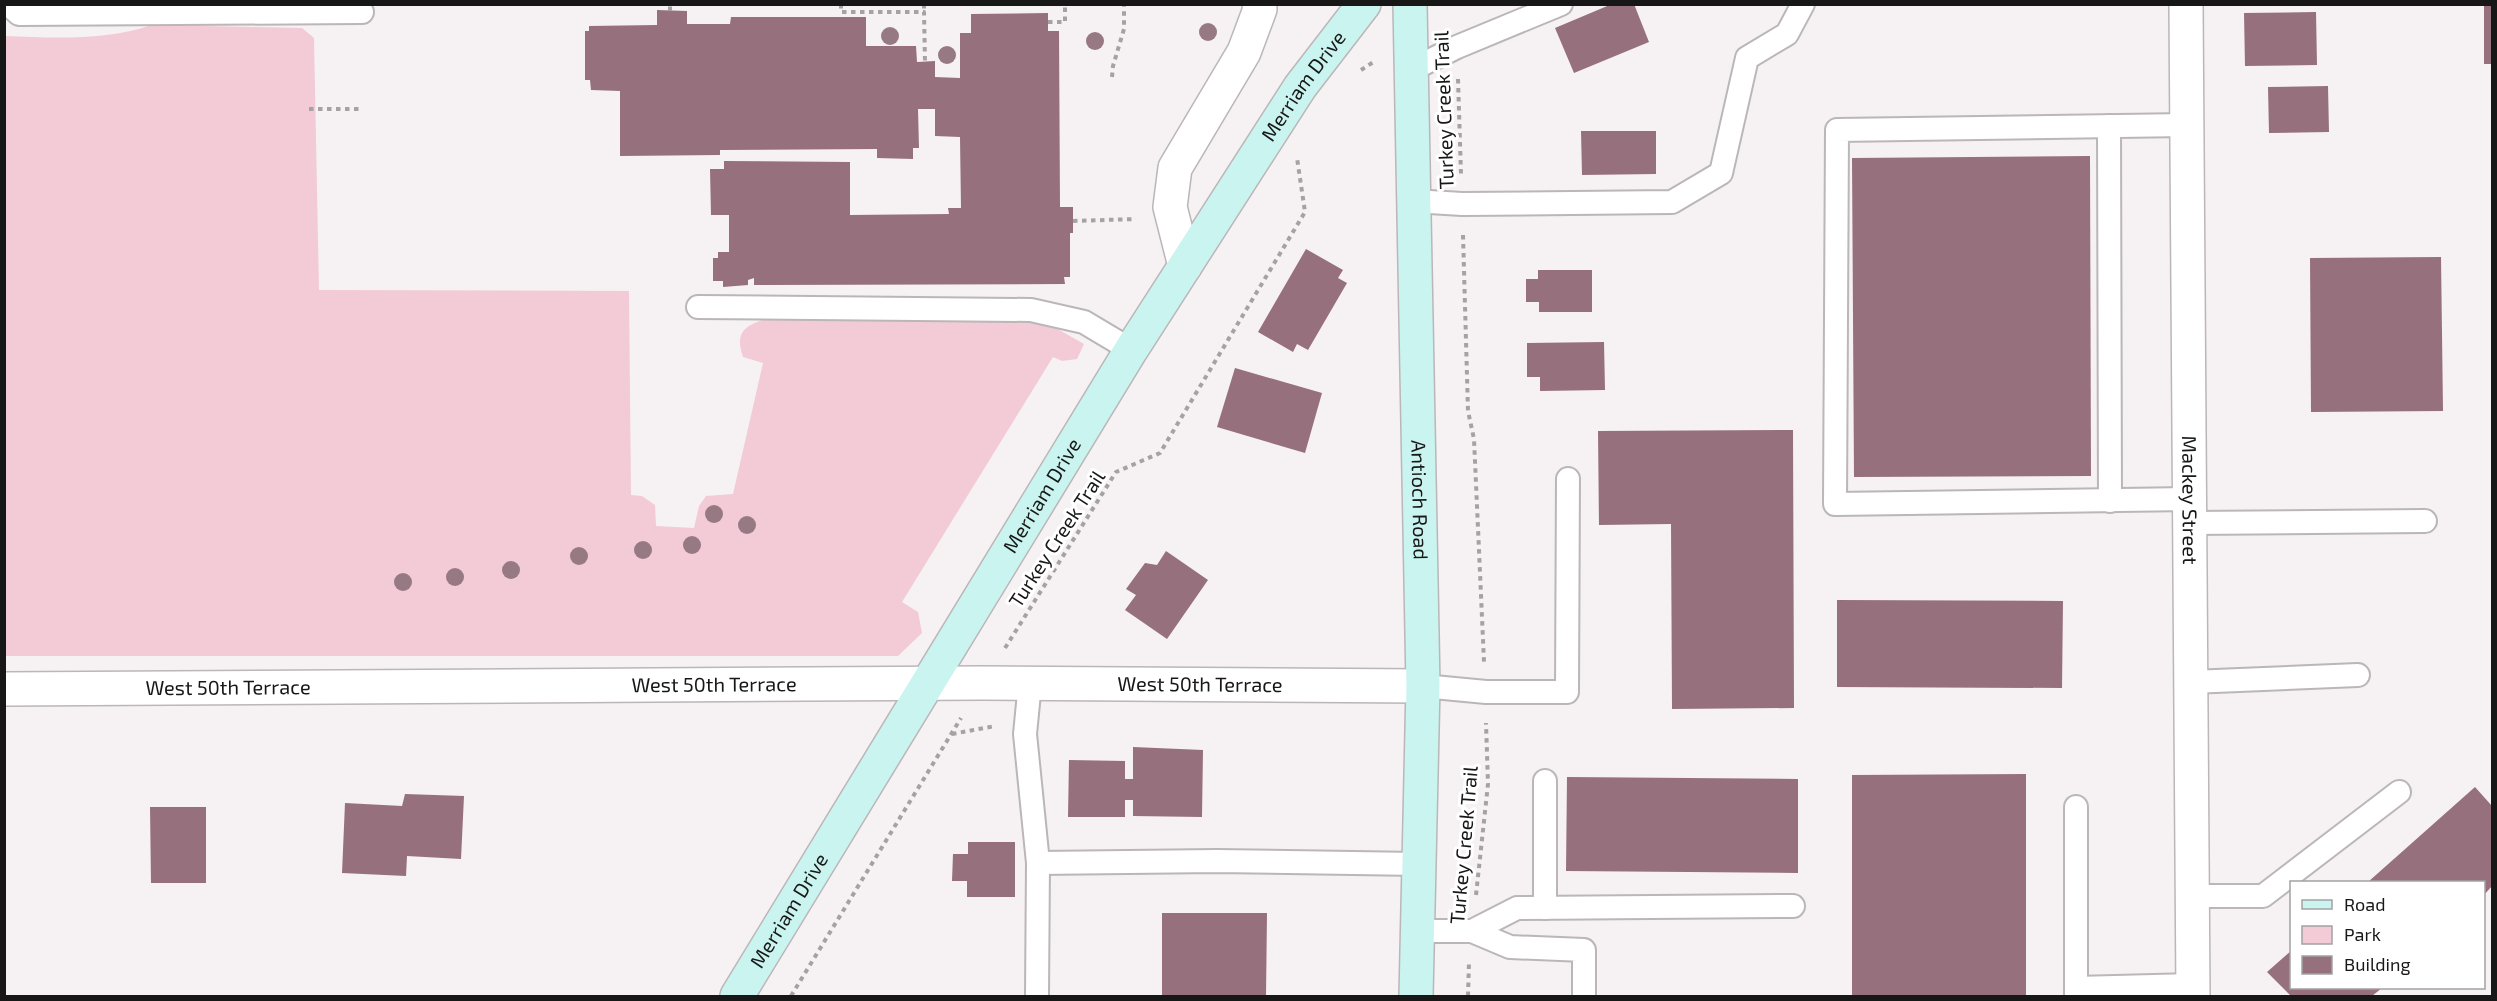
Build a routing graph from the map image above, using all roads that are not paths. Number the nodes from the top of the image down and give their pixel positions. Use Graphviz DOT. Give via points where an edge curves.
graph roads {
  1 [pos="8,4"];
  2 [pos="1259,4"];
  3 [pos="1364,4"];
  4 [pos="1410,4"];
  5 [pos="1561,4"];
  6 [pos="1803,4"];
  7 [pos="2186,4"];
  8 [pos="362,12"];
  9 [pos="1411,54"];
  10 [pos="2187,125"];
  11 [pos="2109,126"];
  12 [pos="1413,201"];
  13 [pos="1185,266"];
  14 [pos="698,307"];
  15 [pos="1131,351"];
  16 [pos="1568,479"];
  17 [pos="2110,501"];
  18 [pos="2190,511"];
  19 [pos="2425,521"];
  20 [pos="2358,675"];
  21 [pos="2191,682"];
  22 [pos="927,684"];
  23 [pos="1030,684"];
  24 [pos="1423,686"];
  25 [pos="4,689"];
  26 [pos="1545,781"];
  27 [pos="2399,792"];
  28 [pos="2076,807"];
  29 [pos="1038,863"];
  30 [pos="1419,864"];
  31 [pos="2192,896"];
  32 [pos="1793,906"];
  33 [pos="1545,908"];
  34 [pos="1417,931"];
  35 [pos="1472,931"];
  36 [pos="2193,991"];
  37 [pos="2076,992"];
  38 [pos="737,996"];
  39 [pos="1037,996"];
  40 [pos="1416,996"];
  41 [pos="1584,996"];
  1 -- 8 [label="lane" via="19,14"];
  2 -- 13 [label="street" via="1244,52 1175,168 1170,207"];
  3 -- 13 [label="main road, Merriam Drive" via="1300,87"];
  4 -- 9 [label="main road, Antioch Road"];
  5 -- 9 [label="lane" via="1457,47"];
  6 -- 12 [label="lane" via="1787,34 1747,58 1721,173 1672,201"];
  7 -- 10 [label="street, Mackey Street"];
  9 -- 12 [label="main road, Antioch Road"];
  10 -- 11 [label="lane"];
  10 -- 18 [label="street, Mackey Street"];
  11 -- 17 [label="lane"];
  11 -- 17 [label="lane" via="1837,129 1835,504"];
  12 -- 24 [label="main road, Antioch Road"];
  13 -- 15 [label="main road, Merriam Drive"];
  14 -- 15 [label="lane" via="1031,310 1083,322"];
  15 -- 22 [label="main road, Merriam Drive"];
  16 -- 24 [label="lane" via="1567,692 1486,692"];
  17 -- 18 [label="lane"];
  18 -- 19 [label="lane"];
  18 -- 21 [label="street, Mackey Street"];
  20 -- 21 [label="lane"];
  21 -- 31 [label="street, Mackey Street"];
  22 -- 23 [label="street, West 50th Terrace"];
  22 -- 25 [label="street, West 50th Terrace"];
  22 -- 38 [label="main road, Merriam Drive"];
  23 -- 24 [label="street, West 50th Terrace"];
  23 -- 29 [label="lane" via="1025,734"];
  24 -- 30 [label="main road, Antioch Road"];
  26 -- 33 [label="lane"];
  27 -- 31 [label="lane" via="2263,896"];
  28 -- 37 [label="lane"];
  29 -- 30 [label="lane"];
  29 -- 39 [label="lane"];
  30 -- 34 [label="main road, Antioch Road"];
  31 -- 36 [label="street, Mackey Street"];
  32 -- 33 [label="lane"];
  33 -- 35 [label="lane" via="1517,908"];
  34 -- 35 [label="lane"];
  34 -- 40 [label="main road, Antioch Road"];
  35 -- 41 [label="lane" via="1510,947 1584,950"];
  36 -- 37 [label="lane"];
}
